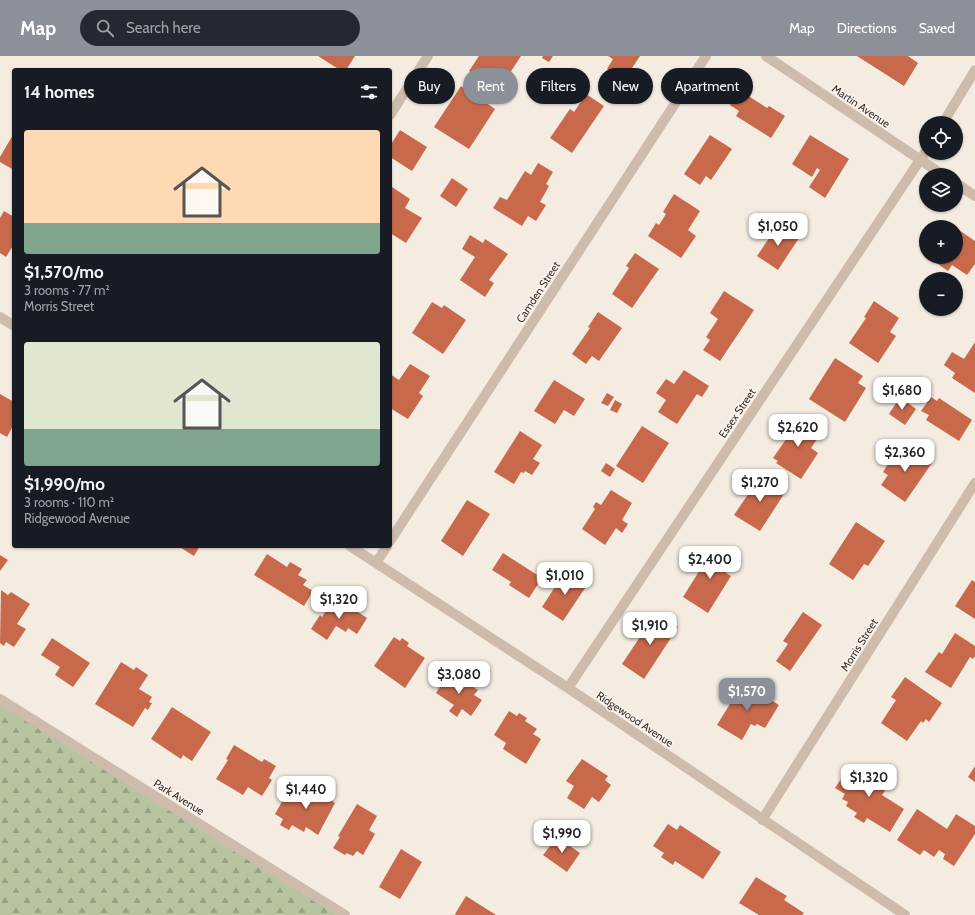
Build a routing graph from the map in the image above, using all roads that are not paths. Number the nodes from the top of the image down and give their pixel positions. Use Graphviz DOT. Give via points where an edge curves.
graph roads {
  1 [pos="428,56"];
  2 [pos="706,56"];
  3 [pos="766,56"];
  4 [pos="975,70"];
  5 [pos="392,111"];
  6 [pos="947,116"];
  7 [pos="919,159"];
  8 [pos="920,160"];
  9 [pos="932,168"];
  10 [pos="963,188"];
  11 [pos="975,196"];
  12 [pos="0,317"];
  13 [pos="12,325"];
  14 [pos="975,483"];
  15 [pos="392,538"];
  16 [pos="353,548"];
  17 [pos="386,548"];
  18 [pos="376,563"];
  19 [pos="568,688"];
  20 [pos="0,699"];
  21 [pos="762,820"];
  22 [pos="345,915"];
  23 [pos="905,915"];
  1 -- 5 [label="street"];
  2 -- 15 [label="street, Camden Street"];
  3 -- 7 [label="street, Martin Avenue"];
  4 -- 6 [label="street"];
  8 -- 9 [label="street, Martin Avenue"];
  8 -- 19 [label="street, Essex Street"];
  10 -- 11 [label="street"];
  12 -- 13 [label="street"];
  14 -- 21 [label="street, Morris Street"];
  16 -- 18 [label="street, Ridgewood Avenue"];
  17 -- 18 [label="street"];
  18 -- 19 [label="street, Ridgewood Avenue"];
  19 -- 21 [label="street, Ridgewood Avenue"];
  20 -- 22 [label="street, Park Avenue"];
  21 -- 23 [label="street, Ridgewood Avenue"];
}
